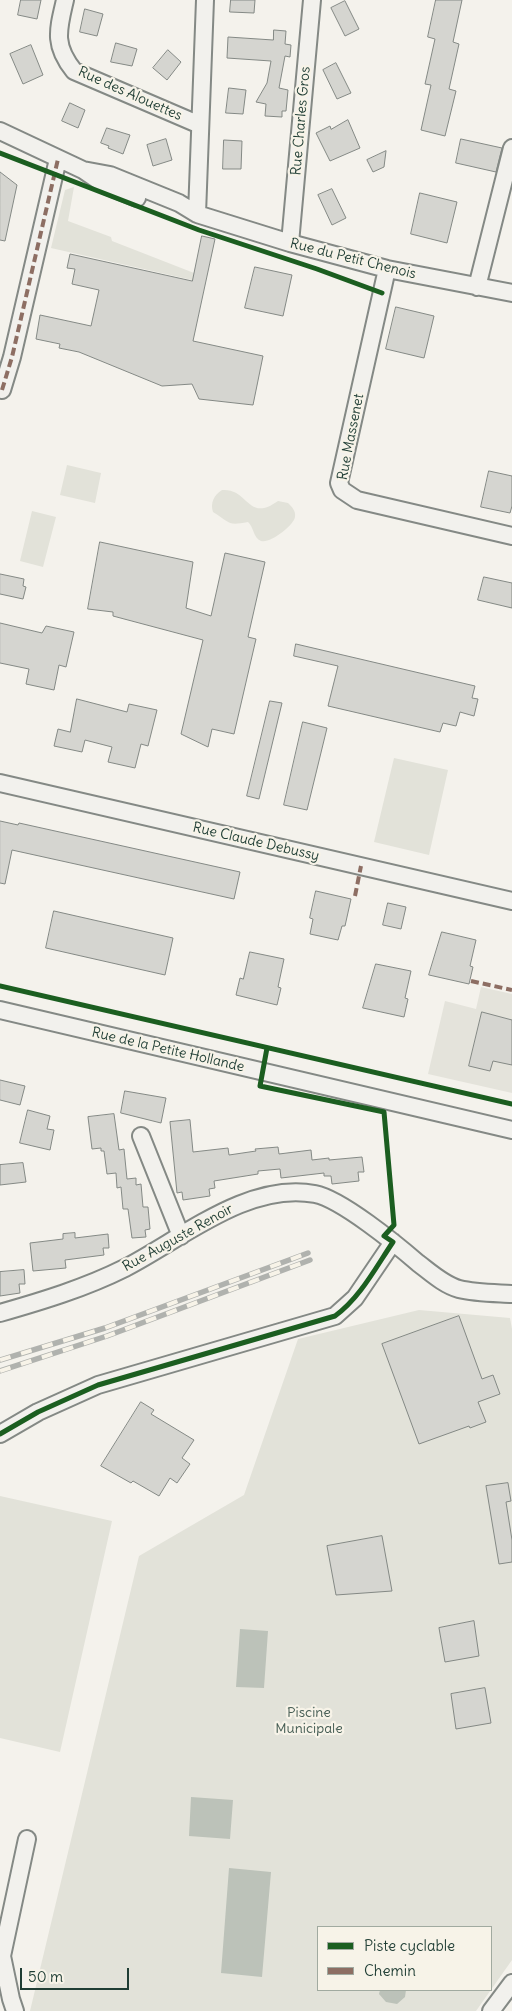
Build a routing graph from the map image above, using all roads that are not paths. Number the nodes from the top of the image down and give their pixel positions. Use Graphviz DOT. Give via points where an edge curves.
graph roads {
  1 [pos="65,0"];
  2 [pos="205,0"];
  3 [pos="312,0"];
  4 [pos="200,125"];
  5 [pos="0,131"];
  6 [pos="512,148"];
  7 [pos="58,159"];
  8 [pos="197,214"];
  9 [pos="290,242"];
  10 [pos="388,269"];
  11 [pos="477,287"];
  12 [pos="512,293"];
  13 [pos="1,393"];
  14 [pos="512,536"];
  15 [pos="0,783"];
  16 [pos="512,901"];
  17 [pos="0,1010"];
  18 [pos="512,1130"];
  19 [pos="141,1136"];
  20 [pos="181,1236"];
  21 [pos="393,1242"];
  22 [pos="512,1294"];
  23 [pos="0,1313"];
  24 [pos="0,1434"];
  25 [pos="27,1838"];
  26 [pos="512,1983"];
  27 [pos="15,2011"];
  28 [pos="491,2011"];
  1 -- 4 [label="street, Rue des Alouettes" via="58,36 64,60 74,71"];
  2 -- 4 [label="street, Rue des Alouettes"];
  3 -- 9 [label="street, Rue Charles Gros"];
  4 -- 8 [label="street, Rue des Alouettes"];
  5 -- 7 [label="street, Rue du Petit Chenois"];
  6 -- 11 [label="street"];
  7 -- 8 [label="street, Rue du Petit Chenois" via="83,170 110,175 179,203"];
  7 -- 13 [label="street"];
  8 -- 9 [label="street, Rue du Petit Chenois"];
  9 -- 10 [label="street, Rue du Petit Chenois"];
  10 -- 11 [label="street, Rue du Petit Chenois"];
  10 -- 14 [label="street, Rue Massenet" via="339,483 342,490 358,500"];
  11 -- 12 [label="street, Rue du Petit Chenois"];
  15 -- 16 [label="street, Rue Claude Debussy"];
  17 -- 18 [label="street, Rue de la Petite Hollande"];
  19 -- 20 [label="street"];
  20 -- 21 [label="street, Rue Auguste Renoir" via="230,1207 264,1196 293,1193 315,1194 334,1201"];
  20 -- 23 [label="street, Rue Auguste Renoir" via="124,1269 49,1299"];
  21 -- 22 [label="street, Rue Auguste Renoir" via="437,1278 459,1289"];
  21 -- 24 [label="street" via="355,1298 335,1316 98,1385 38,1412"];
  25 -- 27 [label="street" via="2,1956"];
  26 -- 28 [label="street"];
}
